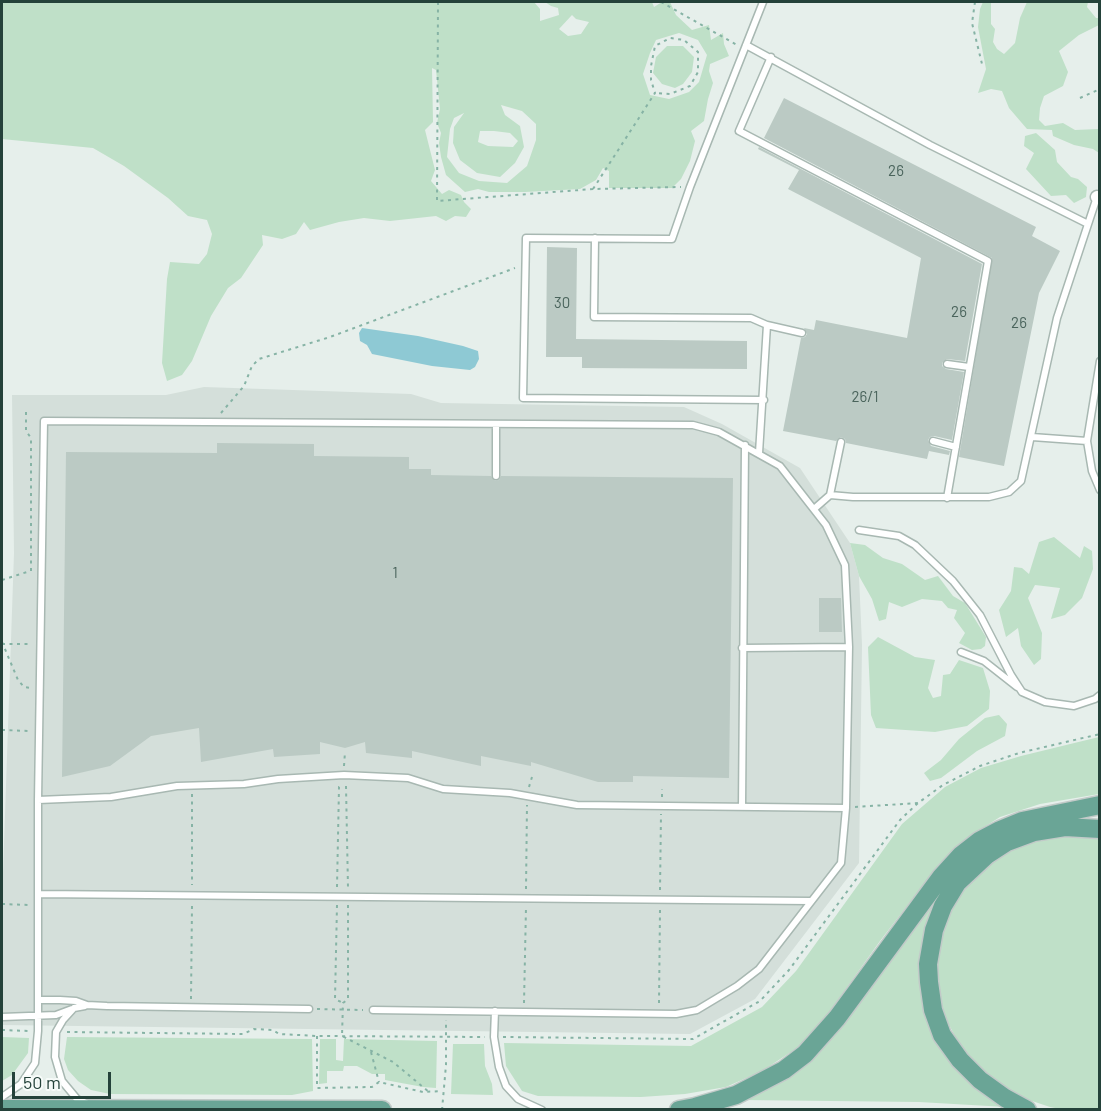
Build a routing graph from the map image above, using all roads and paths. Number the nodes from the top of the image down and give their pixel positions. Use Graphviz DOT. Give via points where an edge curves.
graph roads {
  1 [pos="438,2"];
  2 [pos="661,2"];
  3 [pos="762,2"];
  4 [pos="975,2"];
  5 [pos="746,47"];
  6 [pos="771,57"];
  7 [pos="982,64"];
  8 [pos="1100,89"];
  9 [pos="655,93"];
  10 [pos="1080,98"];
  11 [pos="690,187"];
  12 [pos="593,189"];
  13 [pos="1098,198"];
  14 [pos="1088,224"];
  15 [pos="595,238"];
  16 [pos="525,265"];
  17 [pos="768,325"];
  18 [pos="802,333"];
  19 [pos="1100,361"];
  20 [pos="946,364"];
  21 [pos="969,367"];
  22 [pos="764,400"];
  23 [pos="26,411"];
  24 [pos="213,422"];
  25 [pos="496,424"];
  26 [pos="1032,437"];
  27 [pos="933,441"];
  28 [pos="1087,441"];
  29 [pos="841,442"];
  30 [pos="745,445"];
  31 [pos="956,447"];
  32 [pos="759,453"];
  33 [pos="496,476"];
  34 [pos="1100,490"];
  35 [pos="830,495"];
  36 [pos="947,498"];
  37 [pos="814,508"];
  38 [pos="859,530"];
  39 [pos="2,580"];
  40 [pos="2,643"];
  41 [pos="41,645"];
  42 [pos="849,647"];
  43 [pos="742,648"];
  44 [pos="961,652"];
  45 [pos="40,689"];
  46 [pos="1022,692"];
  47 [pos="1100,695"];
  48 [pos="2,730"];
  49 [pos="39,731"];
  50 [pos="1100,734"];
  51 [pos="38,800"];
  52 [pos="918,803"];
  53 [pos="1100,805"];
  54 [pos="742,807"];
  55 [pos="846,808"];
  56 [pos="1100,829"];
  57 [pos="38,894"];
  58 [pos="810,901"];
  59 [pos="2,904"];
  60 [pos="38,906"];
  61 [pos="38,1000"];
  62 [pos="343,1003"];
  63 [pos="87,1005"];
  64 [pos="74,1008"];
  65 [pos="309,1009"];
  66 [pos="342,1010"];
  67 [pos="373,1010"];
  68 [pos="446,1011"];
  69 [pos="495,1011"];
  70 [pos="38,1016"];
  71 [pos="2,1017"];
  72 [pos="2,1030"];
  73 [pos="38,1031"];
  74 [pos="56,1032"];
  75 [pos="317,1036"];
  76 [pos="342,1036"];
  77 [pos="494,1037"];
  78 [pos="446,1038"];
  79 [pos="371,1052"];
  80 [pos="379,1082"];
  81 [pos="442,1091"];
  82 [pos="429,1092"];
  83 [pos="2,1097"];
  84 [pos="2,1109"];
  85 [pos="101,1109"];
  86 [pos="382,1110"];
  87 [pos="442,1110"];
  88 [pos="542,1110"];
  89 [pos="679,1110"];
  90 [pos="1028,1110"];
  1 -- 12 [label="path" via="437,201"];
  2 -- 5 [label="path"];
  3 -- 5 [label="lane"];
  4 -- 7 [label="path" via="972,23"];
  5 -- 6 [label="lane"];
  5 -- 11 [label="lane"];
  6 -- 14 [label="lane"];
  6 -- 21 [label="lane" via="739,131 988,261"];
  8 -- 10 [label="path"];
  9 -- 9 [label="path" via="651,80 655,46 670,38 684,40 698,52 698,72 690,86 670,94"];
  9 -- 12 [label="path"];
  11 -- 12 [label="path"];
  11 -- 15 [label="lane" via="672,239"];
  13 -- 14 [label="lane"];
  14 -- 26 [label="lane" via="1057,318"];
  15 -- 16 [label="lane" via="526,238"];
  15 -- 17 [label="lane" via="594,317 751,318"];
  16 -- 22 [label="lane" via="523,398"];
  16 -- 24 [label="path" via="259,359 244,386"];
  17 -- 18 [label="lane"];
  17 -- 22 [label="lane"];
  19 -- 28 [label="lane"];
  20 -- 21 [label="lane"];
  21 -- 31 [label="lane"];
  22 -- 32 [label="lane"];
  23 -- 39 [label="path" via="26,431 31,438 30,571"];
  24 -- 25 [label="lane"];
  24 -- 41 [label="lane" via="44,421"];
  25 -- 30 [label="lane" via="693,425"];
  25 -- 33 [label="lane"];
  26 -- 28 [label="lane"];
  26 -- 36 [label="lane" via="1021,481 1010,492 989,498"];
  27 -- 31 [label="lane"];
  28 -- 34 [label="lane"];
  29 -- 35 [label="lane"];
  30 -- 32 [label="lane"];
  30 -- 43 [label="lane"];
  31 -- 36 [label="lane"];
  32 -- 37 [label="lane" via="780,466"];
  35 -- 36 [label="lane"];
  35 -- 37 [label="lane"];
  37 -- 42 [label="lane" via="845,565"];
  38 -- 46 [label="lane" via="899,536 915,545 953,581 980,615"];
  40 -- 41 [label="path"];
  40 -- 45 [label="path" via="24,687"];
  41 -- 45 [label="lane"];
  42 -- 43 [label="lane"];
  42 -- 55 [label="lane"];
  43 -- 54 [label="lane"];
  44 -- 46 [label="lane" via="984,662"];
  45 -- 49 [label="lane"];
  46 -- 47 [label="lane" via="1045,702 1074,706"];
  48 -- 49 [label="path"];
  49 -- 51 [label="lane"];
  50 -- 52 [label="path" via="980,766"];
  51 -- 54 [label="lane" via="344,775 408,778 443,789 510,793 577,805"];
  51 -- 57 [label="lane"];
  52 -- 55 [label="path"];
  52 -- 77 [label="path" via="900,820 782,978 760,1000 693,1039"];
  53 -- 89 [label="main road" via="1022,822 979,841 941,877 837,1018 805,1054 784,1070 736,1095"];
  54 -- 55 [label="lane"];
  55 -- 58 [label="lane" via="841,863"];
  56 -- 90 [label="main road" via="1048,829 1001,845 957,883 934,930 929,982 942,1035 980,1080"];
  57 -- 58 [label="lane"];
  57 -- 60 [label="lane"];
  58 -- 69 [label="lane" via="759,969 697,1010 676,1014"];
  59 -- 60 [label="path"];
  60 -- 61 [label="lane"];
  61 -- 63 [label="lane"];
  61 -- 70 [label="lane"];
  62 -- 66 [label="path"];
  63 -- 64 [label="lane"];
  63 -- 65 [label="lane"];
  64 -- 70 [label="lane"];
  64 -- 74 [label="lane"];
  65 -- 66 [label="path"];
  66 -- 67 [label="path"];
  66 -- 76 [label="path"];
  67 -- 68 [label="lane"];
  68 -- 69 [label="lane"];
  68 -- 78 [label="path"];
  69 -- 77 [label="lane"];
  70 -- 71 [label="lane"];
  70 -- 73 [label="lane"];
  72 -- 73 [label="path"];
  73 -- 83 [label="lane" via="35,1063 21,1084"];
  74 -- 75 [label="path" via="243,1034 254,1029"];
  74 -- 85 [label="lane" via="55,1057 62,1080 77,1099"];
  75 -- 76 [label="path"];
  75 -- 80 [label="path" via="317,1088 372,1087"];
  76 -- 78 [label="path"];
  76 -- 79 [label="path"];
  77 -- 78 [label="path"];
  77 -- 88 [label="lane" via="506,1086 518,1099"];
  78 -- 81 [label="path"];
  79 -- 80 [label="path"];
  79 -- 82 [label="path" via="393,1062"];
  80 -- 82 [label="path"];
  81 -- 82 [label="path"];
  81 -- 87 [label="path"];
  84 -- 85 [label="main road"];
  85 -- 86 [label="main road"];
}
